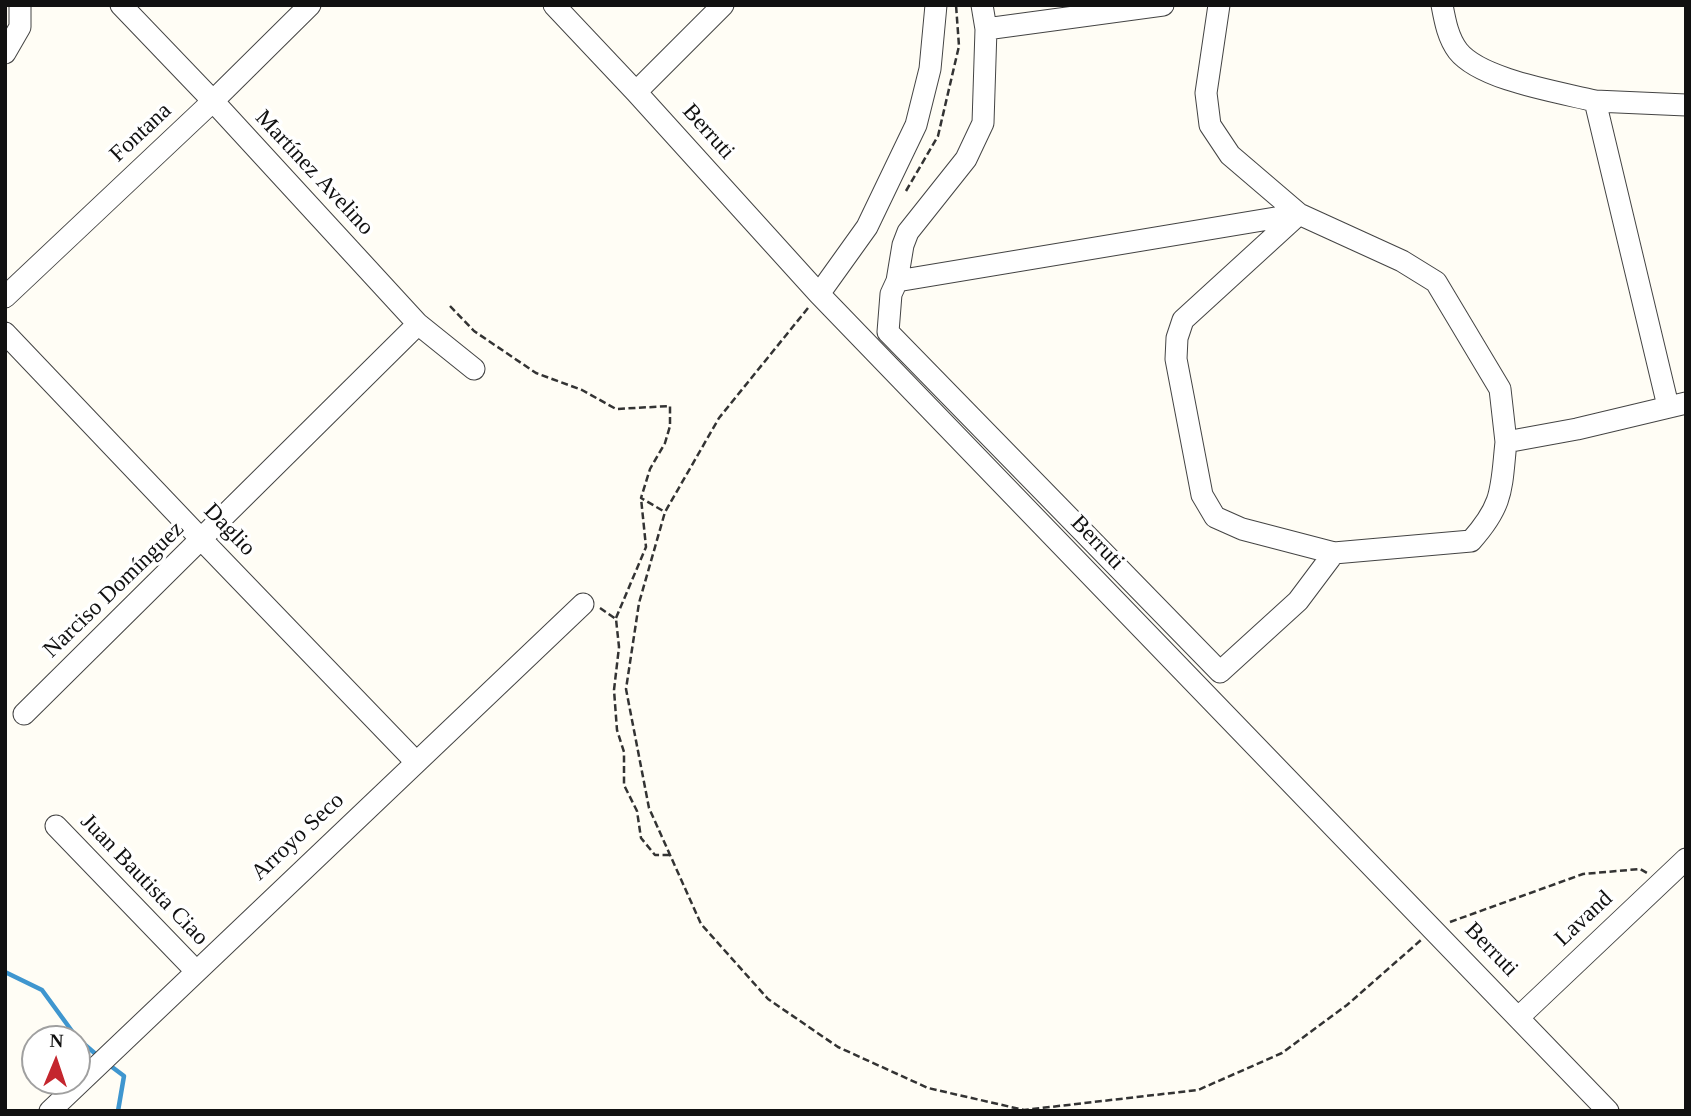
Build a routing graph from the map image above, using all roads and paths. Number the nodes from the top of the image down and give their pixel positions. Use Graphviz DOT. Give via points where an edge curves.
graph roads {
  1 [pos="20,5"];
  2 [pos="121,5"];
  3 [pos="310,5"];
  4 [pos="554,5"];
  5 [pos="723,5"];
  6 [pos="936,5"];
  7 [pos="982,5"];
  8 [pos="1163,5"];
  9 [pos="1219,5"];
  10 [pos="1442,5"];
  11 [pos="986,29"];
  12 [pos="5,53"];
  13 [pos="636,92"];
  14 [pos="213,101"];
  15 [pos="1595,101"];
  16 [pos="1686,105"];
  17 [pos="1299,214"];
  18 [pos="897,281"];
  19 [pos="819,294"];
  20 [pos="5,297"];
  21 [pos="450,306"];
  22 [pos="418,324"];
  23 [pos="5,333"];
  24 [pos="474,369"];
  25 [pos="1677,405"];
  26 [pos="1506,442"];
  27 [pos="641,498"];
  28 [pos="665,512"];
  29 [pos="202,540"];
  30 [pos="1334,553"];
  31 [pos="583,604"];
  32 [pos="616,619"];
  33 [pos="24,714"];
  34 [pos="416,762"];
  35 [pos="55,826"];
  36 [pos="670,855"];
  37 [pos="1686,859"];
  38 [pos="1663,880"];
  39 [pos="1431,931"];
  40 [pos="195,970"];
  41 [pos="1519,1017"];
  42 [pos="50,1111"];
  43 [pos="1608,1111"];
  1 -- 12 [label="street" via="20,27"];
  2 -- 14 [label="street, Martínez Avelino"];
  3 -- 14 [label="street, Fontana"];
  4 -- 13 [label="street, Berruti"];
  5 -- 13 [label="street"];
  6 -- 19 [label="street" via="930,69 916,125 867,227"];
  7 -- 11 [label="street"];
  8 -- 11 [label="street"];
  9 -- 17 [label="street" via="1206,93 1210,125 1230,155"];
  10 -- 15 [label="street" via="1451,41 1469,62 1491,74"];
  11 -- 18 [label="street" via="983,123 966,159 908,232"];
  13 -- 19 [label="street, Berruti"];
  14 -- 20 [label="street, Fontana"];
  14 -- 22 [label="street, Martínez Avelino"];
  15 -- 16 [label="street"];
  15 -- 25 [label="street"];
  17 -- 18 [label="street"];
  17 -- 26 [label="street" via="1402,261 1436,282 1500,389"];
  17 -- 30 [label="street" via="1183,320 1176,359 1202,495 1215,517 1242,529"];
  18 -- 30 [label="street" via="891,294 888,331 1220,672 1298,601"];
  19 -- 28 [label="path" via="719,418"];
  19 -- 39 [label="street, Berruti"];
  21 -- 27 [label="path" via="474,331 536,373 582,390 617,410 670,406 665,443"];
  22 -- 24 [label="street, Martínez Avelino"];
  22 -- 29 [label="street, Narciso Domínguez"];
  23 -- 29 [label="street, Daglio"];
  25 -- 26 [label="street"];
  26 -- 30 [label="street" via="1500,499 1471,541"];
  27 -- 28 [label="path"];
  27 -- 32 [label="path" via="646,547"];
  28 -- 36 [label="path" via="639,603 626,689 649,808"];
  29 -- 33 [label="street, Narciso Domínguez"];
  29 -- 34 [label="street, Daglio"];
  31 -- 32 [label="path" via="599,607"];
  31 -- 34 [label="street, Arroyo Seco"];
  32 -- 36 [label="path" via="619,647 614,690 624,785 637,811 641,838 655,855"];
  34 -- 40 [label="street, Arroyo Seco"];
  35 -- 40 [label="street, Juan Bautista Ciao"];
  36 -- 39 [label="path" via="701,924 768,999 838,1047 928,1088 1024,1110 1198,1090 1282,1053 1347,1005"];
  37 -- 38 [label="street, Lavand"];
  38 -- 39 [label="path" via="1640,869 1583,874"];
  38 -- 41 [label="street, Lavand"];
  39 -- 41 [label="street, Berruti"];
  40 -- 42 [label="street, Arroyo Seco"];
  41 -- 43 [label="street, Berruti"];
}
